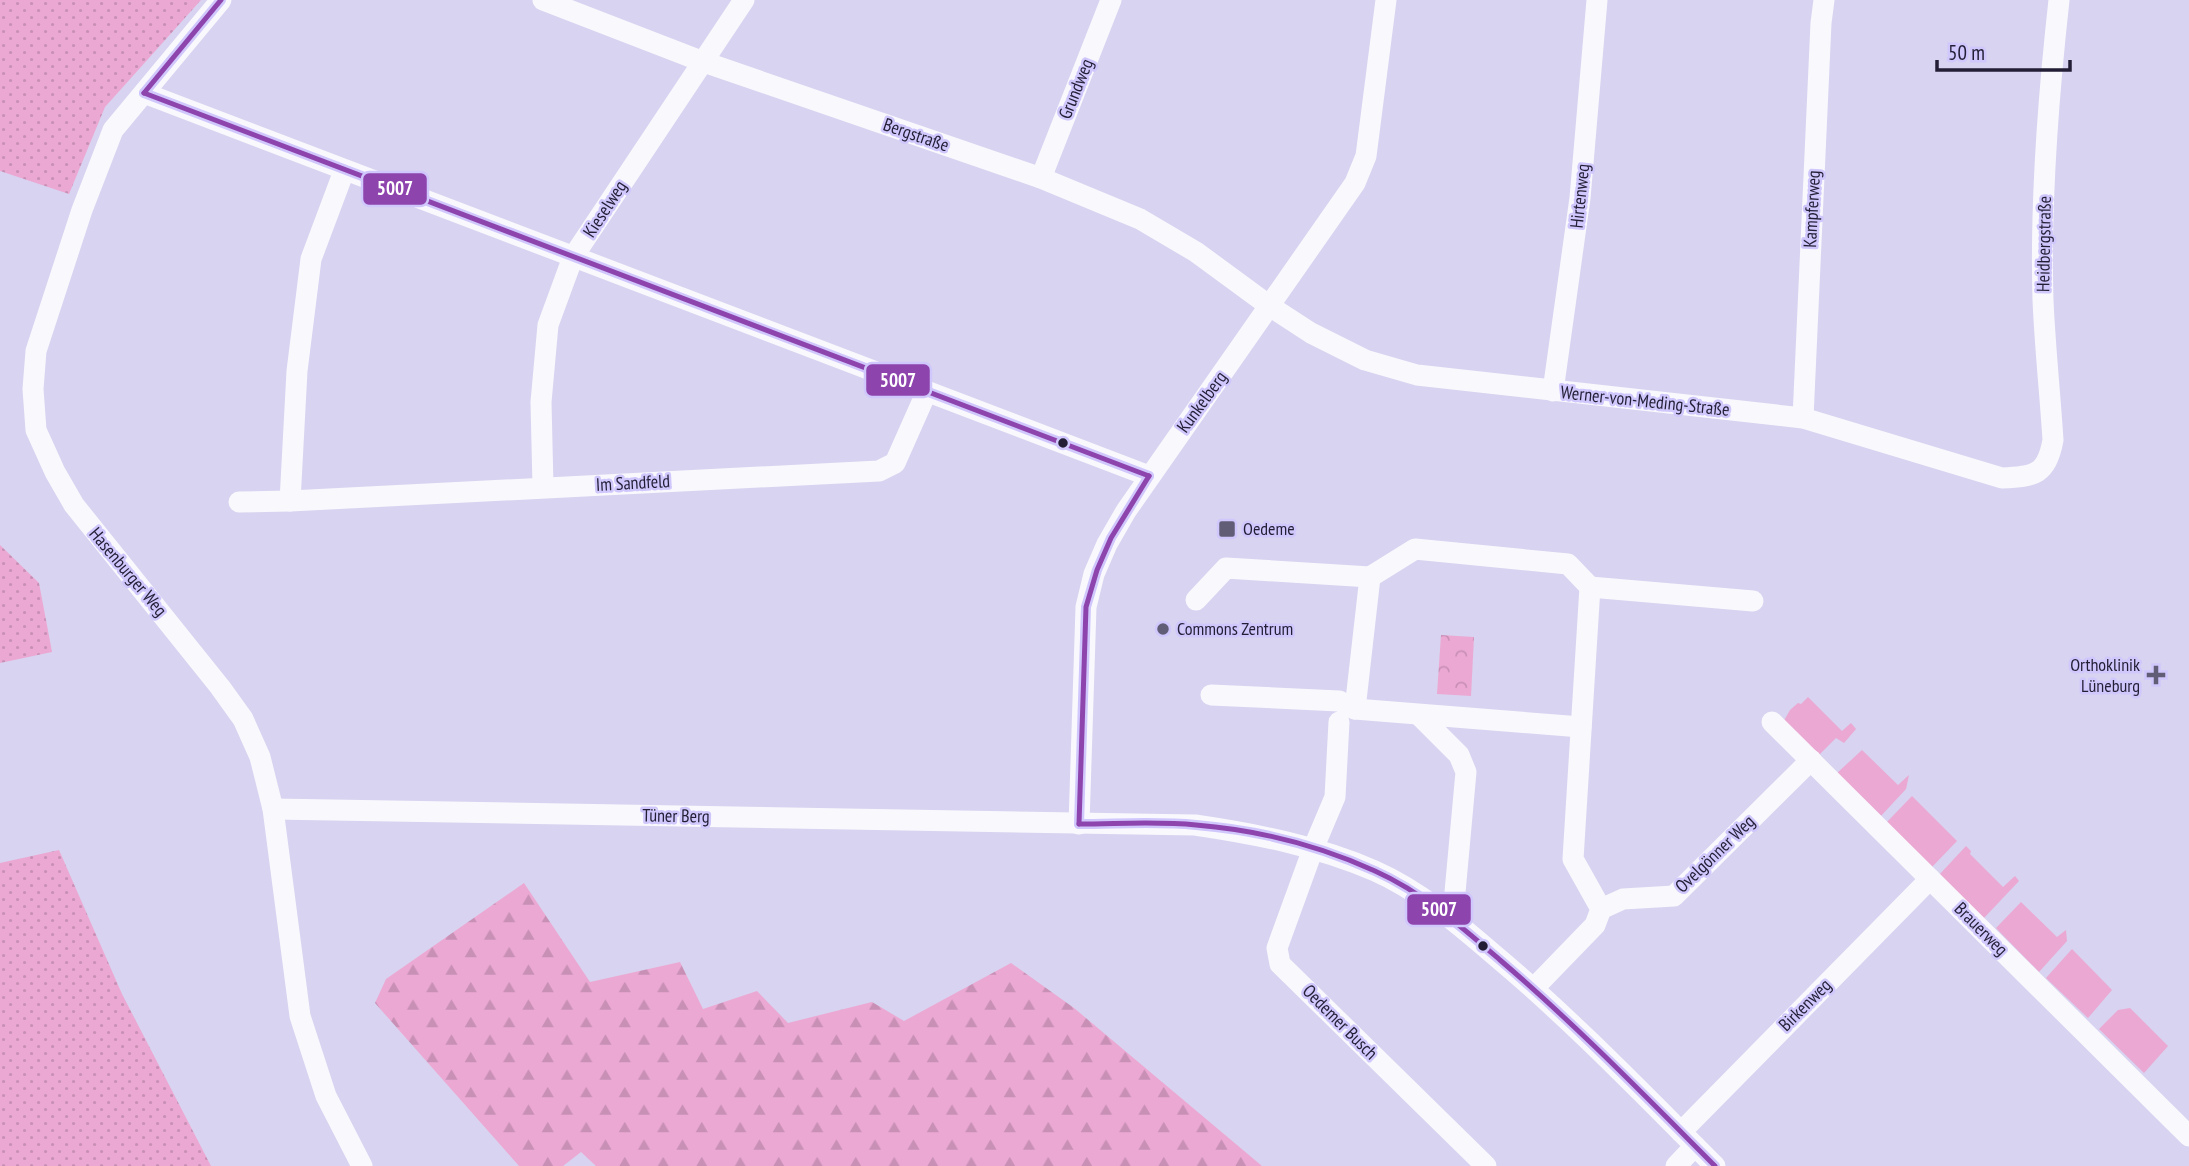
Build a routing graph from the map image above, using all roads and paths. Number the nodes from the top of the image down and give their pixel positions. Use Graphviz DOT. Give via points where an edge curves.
graph roads {
  1 [pos="221,0"];
  2 [pos="543,0"];
  3 [pos="744,0"];
  4 [pos="1111,0"];
  5 [pos="1386,0"];
  6 [pos="1597,0"];
  7 [pos="1824,0"];
  8 [pos="2059,0"];
  9 [pos="701,61"];
  10 [pos="144,93"];
  11 [pos="344,171"];
  12 [pos="1041,178"];
  13 [pos="573,257"];
  14 [pos="1270,307"];
  15 [pos="927,391"];
  16 [pos="1553,391"];
  17 [pos="1802,418"];
  18 [pos="1149,476"];
  19 [pos="2027,478"];
  20 [pos="543,487"];
  21 [pos="290,501"];
  22 [pos="239,502"];
  23 [pos="1370,577"];
  24 [pos="1590,587"];
  25 [pos="1196,600"];
  26 [pos="1753,601"];
  27 [pos="1211,695"];
  28 [pos="1419,715"];
  29 [pos="1347,716"];
  30 [pos="1772,722"];
  31 [pos="1581,727"];
  32 [pos="1811,760"];
  33 [pos="273,809"];
  34 [pos="1079,824"];
  35 [pos="1313,849"];
  36 [pos="1930,879"];
  37 [pos="1601,909"];
  38 [pos="1448,916"];
  39 [pos="1534,988"];
  40 [pos="2189,1136"];
  41 [pos="1688,1139"];
  42 [pos="362,1166"];
  43 [pos="1486,1166"];
  44 [pos="1676,1166"];
  45 [pos="1715,1166"];
  1 -- 10 [label="street, Hasenburger Weg"];
  2 -- 9 [label="street, Bergstraße"];
  3 -- 9 [label="street, Kieselweg"];
  4 -- 12 [label="street, Grundweg"];
  5 -- 14 [label="street, Kunkelberg" via="1366,156 1355,183"];
  6 -- 16 [label="street, Hirtenweg" via="1580,198"];
  7 -- 17 [label="street, Kampferweg"];
  8 -- 19 [label="street, Heidbergstraße" via="2044,215 2043,299 2053,440 2041,471"];
  9 -- 12 [label="street, Bergstraße"];
  9 -- 13 [label="street, Kieselweg"];
  10 -- 11 [label="street"];
  10 -- 33 [label="street, Hasenburger Weg" via="113,130 36,351 36,430 74,505 243,719 260,757"];
  11 -- 13 [label="street"];
  11 -- 21 [label="street" via="311,260"];
  12 -- 14 [label="street, Bergstraße" via="1140,219 1196,252"];
  13 -- 15 [label="street"];
  13 -- 20 [label="street, Kieselweg" via="548,325 541,402"];
  14 -- 16 [label="street, Werner-von-Meding-Straße" via="1365,360 1417,375"];
  14 -- 18 [label="street, Kunkelberg"];
  15 -- 18 [label="street"];
  15 -- 20 [label="street, Im Sandfeld" via="895,463 879,471"];
  16 -- 17 [label="street, Werner-von-Meding-Straße"];
  17 -- 19 [label="street, Werner-von-Meding-Straße" via="2002,478"];
  18 -- 34 [label="street, Kunkelberg" via="1107,544 1086,607"];
  20 -- 21 [label="street, Im Sandfeld"];
  21 -- 22 [label="street, Im Sandfeld"];
  23 -- 24 [label="street" via="1415,549 1568,564"];
  23 -- 25 [label="street" via="1226,568"];
  23 -- 29 [label="street"];
  24 -- 26 [label="street"];
  24 -- 31 [label="street"];
  27 -- 29 [label="street" via="1339,701"];
  28 -- 29 [label="street"];
  28 -- 31 [label="street"];
  28 -- 38 [label="street" via="1459,755 1466,772 1454,903"];
  29 -- 35 [label="street" via="1335,797"];
  30 -- 32 [label="street, Brauerweg"];
  31 -- 37 [label="street" via="1573,859"];
  32 -- 36 [label="street, Brauerweg"];
  32 -- 37 [label="street, Ovelgönner Weg" via="1674,896 1623,899"];
  33 -- 34 [label="street, Tüner Berg"];
  33 -- 42 [label="street, Hasenburger Weg" via="300,1016 326,1096"];
  34 -- 35 [label="street" via="1195,825"];
  35 -- 38 [label="street" via="1375,871"];
  35 -- 43 [label="street, Oedemer Busch" via="1277,948 1280,964"];
  36 -- 40 [label="street, Brauerweg"];
  36 -- 41 [label="street, Birkenweg"];
  37 -- 39 [label="street" via="1595,925"];
  38 -- 39 [label="street"];
  39 -- 41 [label="street"];
  41 -- 44 [label="street"];
  41 -- 45 [label="street"];
}
